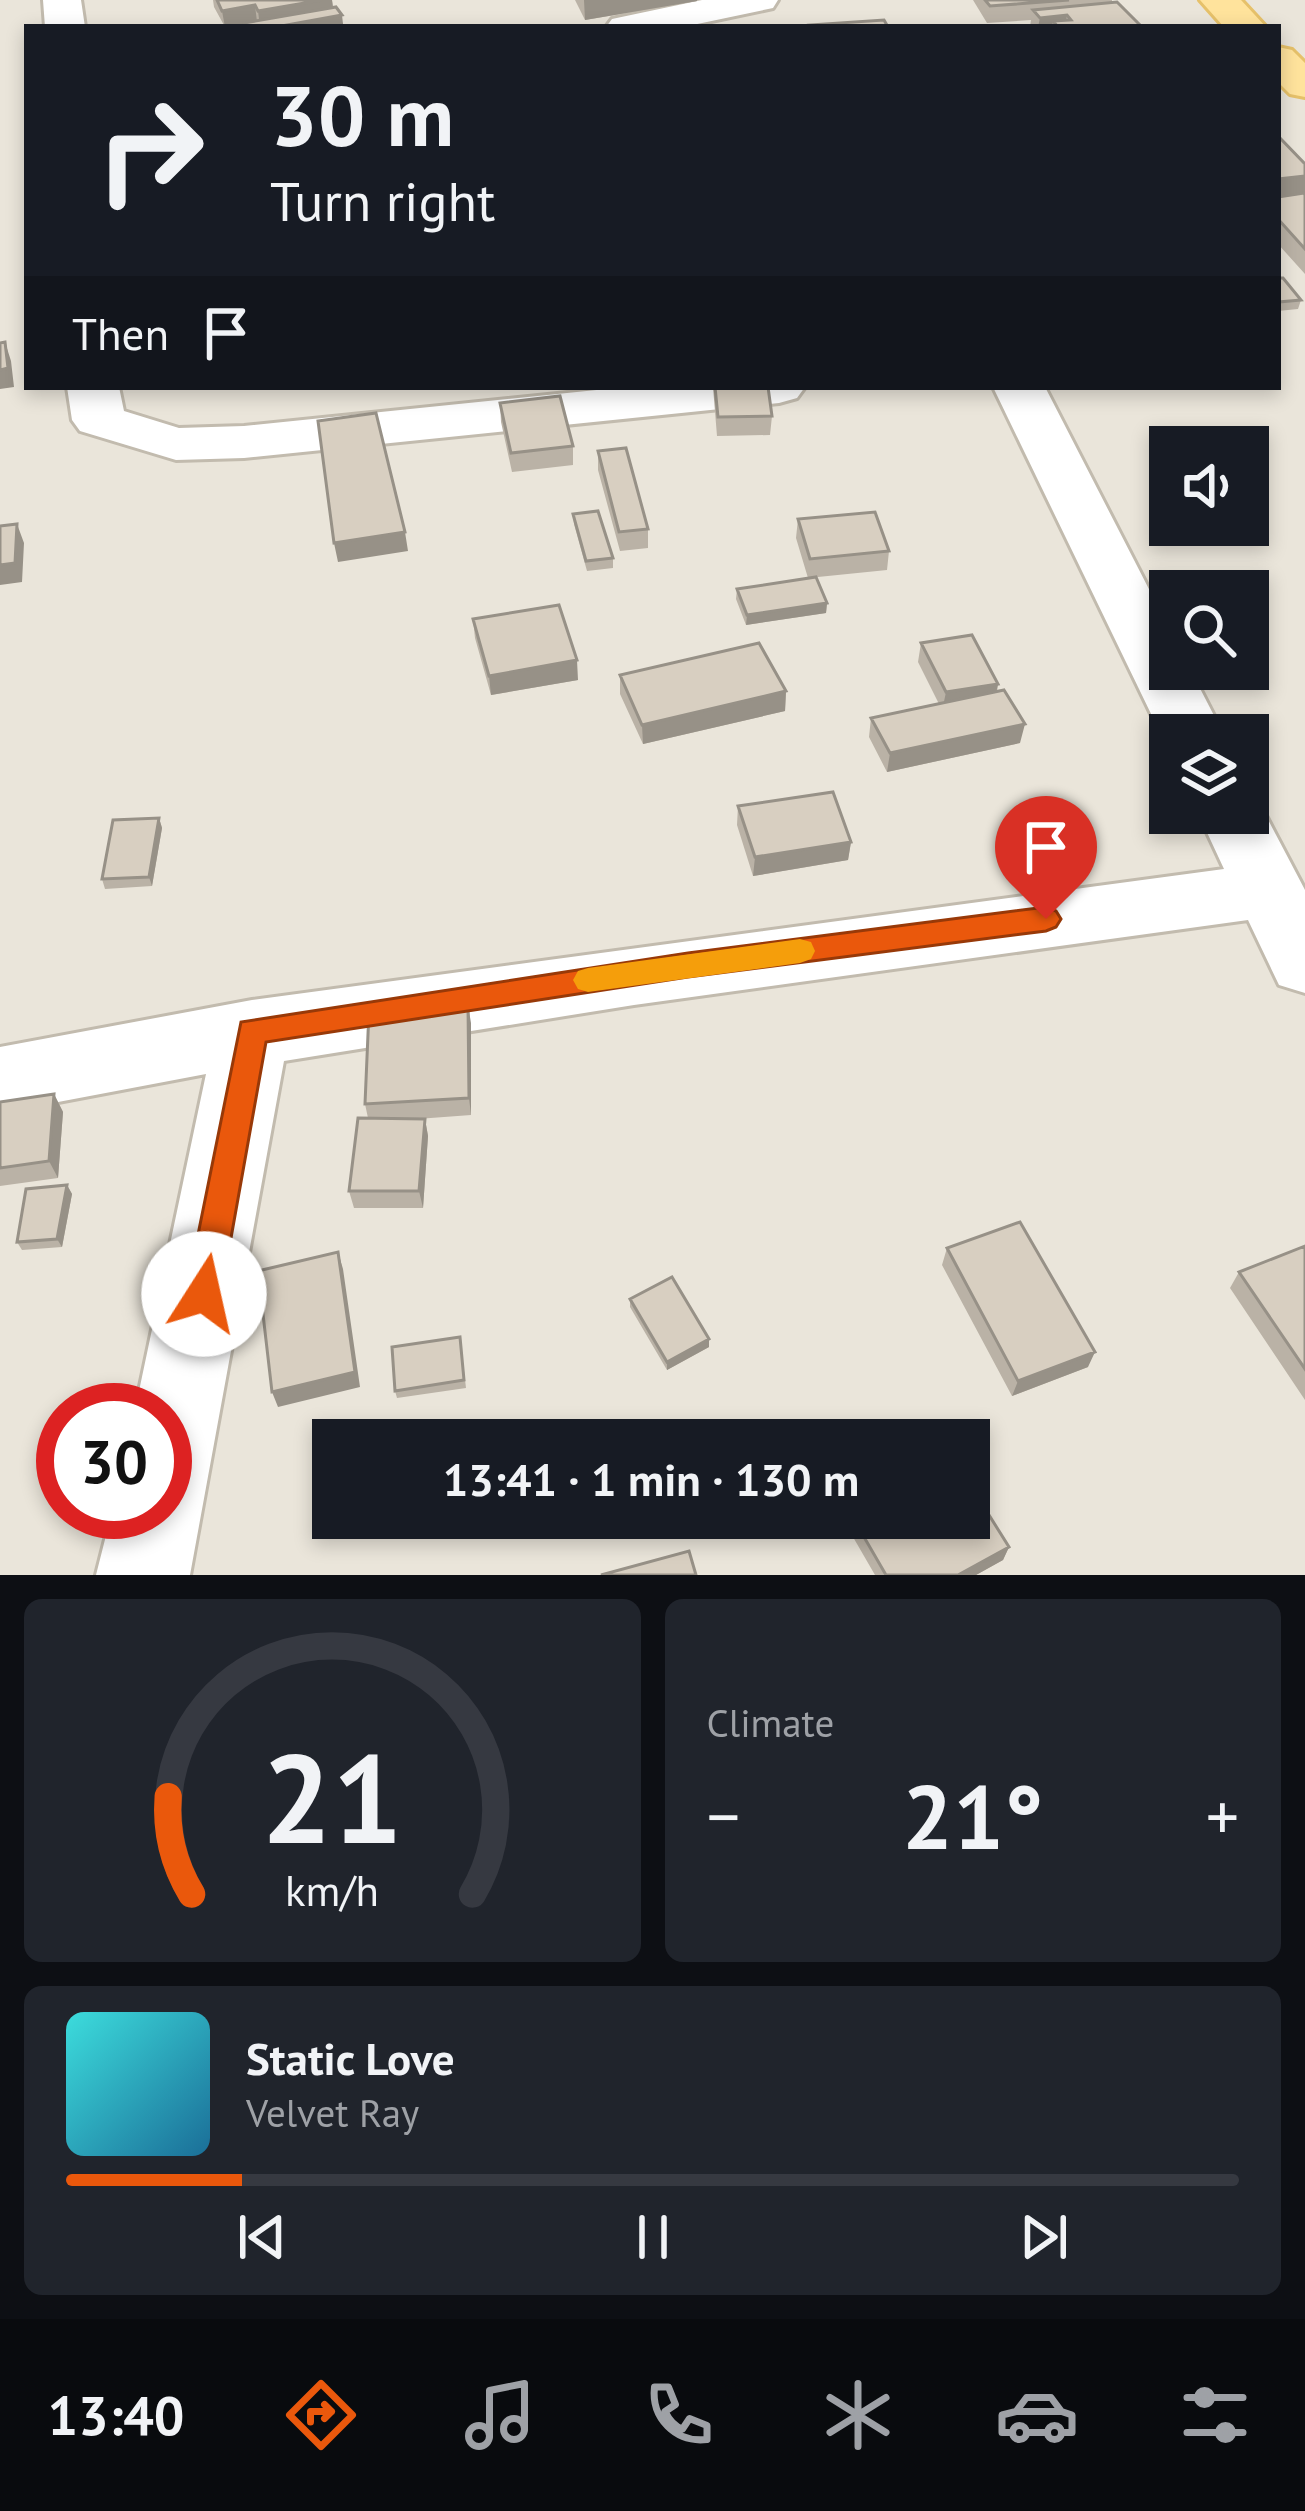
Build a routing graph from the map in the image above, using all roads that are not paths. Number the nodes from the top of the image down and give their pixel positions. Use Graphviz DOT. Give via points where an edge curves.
graph roads {
  1 [pos="759,0"];
  2 [pos="1219,0"];
  3 [pos="744,1"];
  4 [pos="640,24"];
  5 [pos="764,24"];
  6 [pos="1243,24"];
  7 [pos="1281,62"];
  8 [pos="1305,85"];
  9 [pos="93,390"];
  10 [pos="750,390"];
  11 [pos="1020,390"];
  12 [pos="1182,714"];
  13 [pos="1242,834"];
  14 [pos="1270,890"];
  15 [pos="1305,964"];
  16 [pos="252,1031"];
  17 [pos="0,1080"];
  18 [pos="184,1383"];
  19 [pos="152,1539"];
  20 [pos="143,1575"];
  1 -- 3 [label="street"];
  2 -- 6 [label="main road"];
  3 -- 4 [label="street"];
  3 -- 5 [label="street"];
  7 -- 8 [label="main road"];
  9 -- 10 [label="street" via="99,420 176,444"];
  11 -- 12 [label="street"];
  13 -- 14 [label="street"];
  14 -- 15 [label="street"];
  14 -- 16 [label="street"];
  16 -- 17 [label="street"];
  16 -- 18 [label="street"];
  19 -- 20 [label="street"];
}
